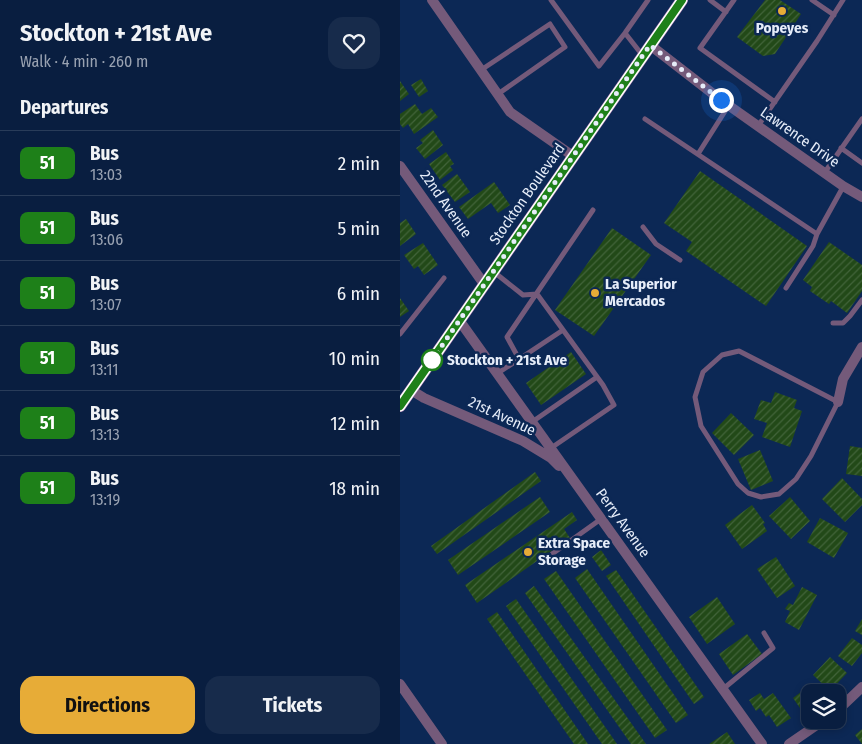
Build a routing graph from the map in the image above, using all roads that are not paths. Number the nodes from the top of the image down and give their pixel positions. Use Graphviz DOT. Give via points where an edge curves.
graph roads {
  1 [pos="432,0"];
  2 [pos="551,0"];
  3 [pos="648,0"];
  4 [pos="682,0"];
  5 [pos="710,0"];
  6 [pos="734,0"];
  7 [pos="812,0"];
  8 [pos="843,0"];
  9 [pos="726,12"];
  10 [pos="834,15"];
  11 [pos="625,33"];
  12 [pos="646,51"];
  13 [pos="481,70"];
  14 [pos="498,94"];
  15 [pos="774,102"];
  16 [pos="729,105"];
  17 [pos="645,118"];
  18 [pos="862,119"];
  19 [pos="758,126"];
  20 [pos="841,148"];
  21 [pos="698,154"];
  22 [pos="573,156"];
  23 [pos="862,163"];
  24 [pos="400,166"];
  25 [pos="825,172"];
  26 [pos="843,186"];
  27 [pos="862,197"];
  28 [pos="593,210"];
  29 [pos="643,227"];
  30 [pos="817,234"];
  31 [pos="680,260"];
  32 [pos="493,271"];
  33 [pos="444,278"];
  34 [pos="484,284"];
  35 [pos="786,288"];
  36 [pos="537,294"];
  37 [pos="862,300"];
  38 [pos="459,320"];
  39 [pos="833,323"];
  40 [pos="563,330"];
  41 [pos="400,334"];
  42 [pos="862,347"];
  43 [pos="519,359"];
  44 [pos="497,374"];
  45 [pos="597,377"];
  46 [pos="404,388"];
  47 [pos="838,402"];
  48 [pos="400,406"];
  49 [pos="532,422"];
  50 [pos="551,448"];
  51 [pos="574,481"];
  52 [pos="601,519"];
  53 [pos="552,554"];
  54 [pos="764,633"];
  55 [pos="400,684"];
  56 [pos="862,687"];
  57 [pos="723,689"];
  58 [pos="846,702"];
  59 [pos="811,729"];
  60 [pos="442,744"];
  61 [pos="762,744"];
  62 [pos="789,744"];
  1 -- 13 [label="street"];
  2 -- 11 [label="lane" via="599,66"];
  3 -- 11 [label="lane"];
  4 -- 12 [label="main road, Stockton Boulevard"];
  5 -- 9 [label="lane"];
  6 -- 9 [label="lane"];
  7 -- 10 [label="lane"];
  8 -- 10 [label="lane"];
  9 -- 15 [label="lane" via="700,48"];
  10 -- 15 [label="lane"];
  11 -- 12 [label="lane"];
  12 -- 16 [label="street, Lawrence Drive"];
  12 -- 22 [label="main road, Stockton Boulevard"];
  13 -- 14 [label="street"];
  13 -- 14 [label="lane" via="550,24 565,47"];
  14 -- 22 [label="street" via="510,112"];
  15 -- 19 [label="lane"];
  16 -- 19 [label="street, Lawrence Drive"];
  16 -- 21 [label="lane"];
  17 -- 21 [label="lane"];
  18 -- 20 [label="lane"];
  19 -- 25 [label="street, Lawrence Drive"];
  20 -- 23 [label="lane"];
  20 -- 25 [label="lane"];
  21 -- 30 [label="lane"];
  22 -- 32 [label="main road, Stockton Boulevard"];
  24 -- 34 [label="street, 22nd Avenue"];
  25 -- 26 [label="street, Lawrence Drive"];
  26 -- 27 [label="street, Lawrence Drive"];
  26 -- 30 [label="lane"];
  28 -- 36 [label="lane"];
  29 -- 31 [label="lane" via="656,244"];
  30 -- 35 [label="lane" via="813,246"];
  32 -- 34 [label="main road, Stockton Boulevard"];
  32 -- 36 [label="lane" via="523,295"];
  33 -- 41 [label="lane"];
  34 -- 38 [label="main road, Stockton Boulevard"];
  36 -- 40 [label="lane"];
  36 -- 43 [label="lane" via="507,337"];
  37 -- 39 [label="lane" via="843,323"];
  38 -- 44 [label="street, Perry Avenue"];
  38 -- 46 [label="main road, Stockton Boulevard"];
  40 -- 43 [label="lane"];
  40 -- 45 [label="lane"];
  42 -- 47 [label="street" via="843,378"];
  43 -- 44 [label="lane"];
  44 -- 49 [label="street, Perry Avenue"];
  45 -- 49 [label="lane"];
  45 -- 50 [label="lane" via="614,405"];
  46 -- 48 [label="main road, Stockton Boulevard"];
  46 -- 51 [label="street, 21st Avenue" via="523,441 551,458"];
  47 -- 47 [label="lane" via="796,479 779,494 761,497 748,493 738,484 701,426 695,397 703,372 722,355 739,351"];
  49 -- 50 [label="street, Perry Avenue"];
  50 -- 51 [label="street, Perry Avenue"];
  51 -- 52 [label="street, Perry Avenue"];
  52 -- 53 [label="lane"];
  52 -- 57 [label="street, Perry Avenue"];
  54 -- 57 [label="lane" via="774,648"];
  55 -- 60 [label="street"];
  56 -- 58 [label="street"];
  57 -- 61 [label="street, Perry Avenue"];
  59 -- 62 [label="street"];
}
